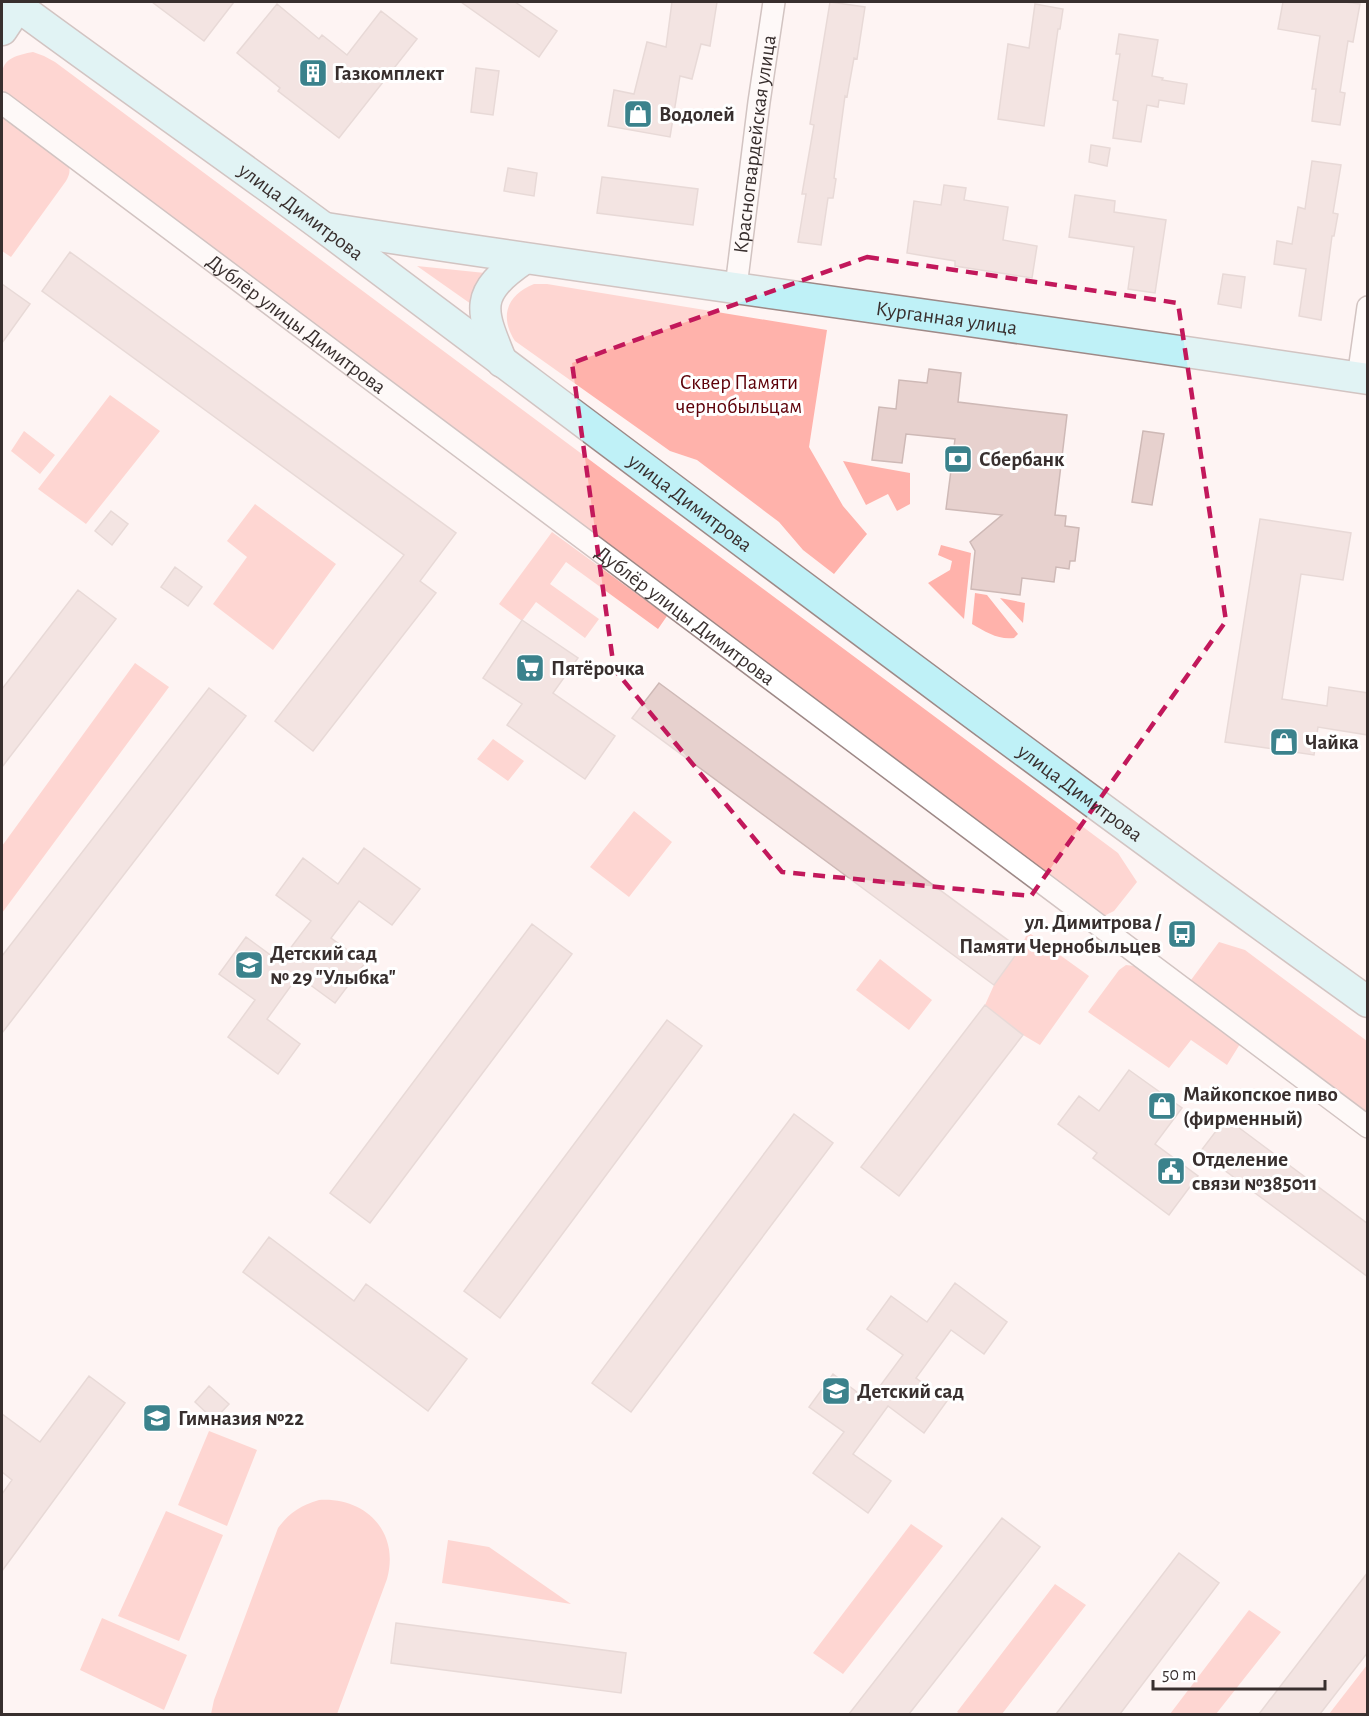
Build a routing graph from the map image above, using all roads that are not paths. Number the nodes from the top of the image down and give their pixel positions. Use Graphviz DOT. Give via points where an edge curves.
graph roads {
  1 [pos="774,2"];
  2 [pos="15,4"];
  3 [pos="2,30"];
  4 [pos="2,103"];
  5 [pos="324,228"];
  6 [pos="524,259"];
  7 [pos="736,288"];
  8 [pos="1368,307"];
  9 [pos="502,362"];
  10 [pos="1363,378"];
  11 [pos="1368,1002"];
  12 [pos="1368,1127"];
  1 -- 7 [label="street, Красногвардейская улица"];
  2 -- 3 [label="main road"];
  2 -- 5 [label="main road, улица Димитрова"];
  4 -- 12 [label="street, Дублёр улицы Димитрова"];
  5 -- 6 [label="main road, Курганная улица"];
  5 -- 9 [label="main road, улица Димитрова"];
  6 -- 7 [label="main road, Курганная улица"];
  6 -- 9 [label="main road" via="496,281 486,299 489,333"];
  7 -- 10 [label="main road, Курганная улица"];
  8 -- 10 [label="street"];
  9 -- 11 [label="main road, улица Димитрова"];
}
